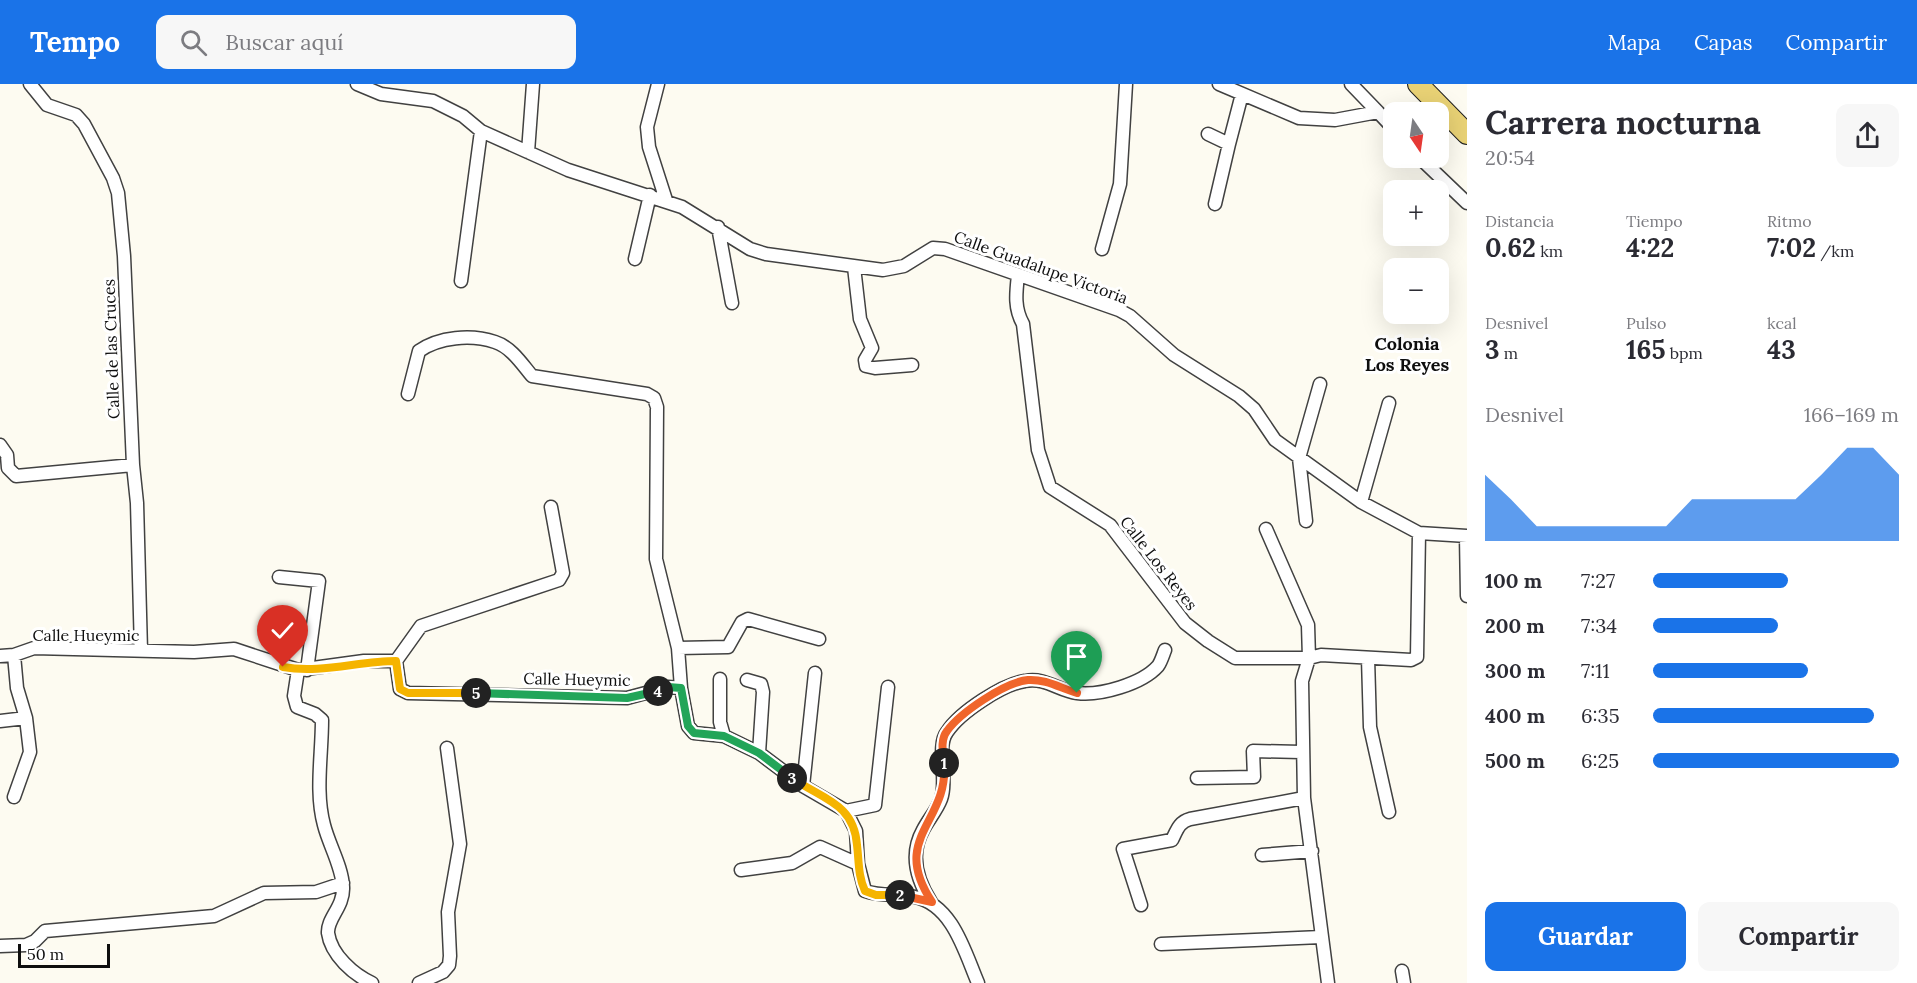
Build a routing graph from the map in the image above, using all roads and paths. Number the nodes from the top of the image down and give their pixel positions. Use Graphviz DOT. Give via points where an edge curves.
graph roads {
  1 [pos="30,84"];
  2 [pos="357,84"];
  3 [pos="533,84"];
  4 [pos="658,84"];
  5 [pos="1126,84"];
  6 [pos="1219,84"];
  7 [pos="1351,84"];
  8 [pos="1418,84"];
  9 [pos="1242,94"];
  10 [pos="1378,112"];
  11 [pos="1383,117"];
  12 [pos="481,131"];
  13 [pos="1208,134"];
  14 [pos="1467,134"];
  15 [pos="1228,144"];
  16 [pos="528,152"];
  17 [pos="1430,168"];
  18 [pos="650,195"];
  19 [pos="666,200"];
  20 [pos="1467,203"];
  21 [pos="1215,204"];
  22 [pos="718,227"];
  23 [pos="1102,249"];
  24 [pos="635,259"];
  25 [pos="854,267"];
  26 [pos="1018,275"];
  27 [pos="461,281"];
  28 [pos="732,303"];
  29 [pos="912,365"];
  30 [pos="1320,384"];
  31 [pos="408,394"];
  32 [pos="1389,403"];
  33 [pos="0,444"];
  34 [pos="1299,458"];
  35 [pos="133,465"];
  36 [pos="1361,502"];
  37 [pos="551,507"];
  38 [pos="1306,521"];
  39 [pos="1266,529"];
  40 [pos="1419,533"];
  41 [pos="1467,536"];
  42 [pos="279,577"];
  43 [pos="1467,596"];
  44 [pos="819,639"];
  45 [pos="678,648"];
  46 [pos="1165,650"];
  47 [pos="141,651"];
  48 [pos="14,655"];
  49 [pos="0,656"];
  50 [pos="1309,658"];
  51 [pos="1368,658"];
  52 [pos="396,661"];
  53 [pos="302,670"];
  54 [pos="815,673"];
  55 [pos="720,679"];
  56 [pos="747,680"];
  57 [pos="888,687"];
  58 [pos="681,688"];
  59 [pos="26,718"];
  60 [pos="0,721"];
  61 [pos="724,736"];
  62 [pos="447,748"];
  63 [pos="1301,752"];
  64 [pos="759,753"];
  65 [pos="1197,778"];
  66 [pos="803,786"];
  67 [pos="14,797"];
  68 [pos="1304,798"];
  69 [pos="846,811"];
  70 [pos="1389,812"];
  71 [pos="1312,851"];
  72 [pos="1262,855"];
  73 [pos="858,864"];
  74 [pos="741,870"];
  75 [pos="343,883"];
  76 [pos="932,902"];
  77 [pos="1141,905"];
  78 [pos="1321,937"];
  79 [pos="1161,944"];
  80 [pos="0,946"];
  81 [pos="372,983"];
  82 [pos="419,983"];
  83 [pos="978,983"];
  84 [pos="1328,983"];
  1 -- 35 [label="street, Calle de las Cruces" via="47,105 75,115 84,124 113,178 124,255"];
  2 -- 12 [label="street, Calle Guadalupe Victoria" via="381,94 433,101 463,116"];
  3 -- 16 [label="street"];
  4 -- 19 [label="street" via="647,127 649,147"];
  5 -- 23 [label="street" via="1120,184"];
  6 -- 9 [label="street"];
  7 -- 10 [label="street"];
  8 -- 14 [label="main road"];
  9 -- 10 [label="street" via="1299,118 1335,120"];
  9 -- 15 [label="street"];
  10 -- 11 [label="street"];
  12 -- 16 [label="street, Calle Guadalupe Victoria"];
  12 -- 27 [label="street"];
  13 -- 15 [label="street"];
  15 -- 21 [label="street"];
  16 -- 18 [label="street, Calle Guadalupe Victoria" via="568,170"];
  17 -- 20 [label="street"];
  18 -- 19 [label="street, Calle Guadalupe Victoria"];
  18 -- 24 [label="street"];
  19 -- 22 [label="street, Calle Guadalupe Victoria"];
  22 -- 25 [label="street, Calle Guadalupe Victoria" via="750,249 766,254"];
  22 -- 28 [label="street"];
  25 -- 26 [label="street, Calle Guadalupe Victoria" via="883,270 904,266 933,249 945,249"];
  25 -- 29 [label="street" via="860,319 872,348 866,366"];
  26 -- 34 [label="street, Calle Guadalupe Victoria" via="1130,316 1174,355 1239,396 1275,440"];
  26 -- 50 [label="street, Calle Los Reyes" via="1015,297 1023,324 1038,450 1050,487 1110,525 1185,623 1235,658"];
  30 -- 34 [label="street"];
  31 -- 45 [label="street" via="419,351 430,342 470,338 496,342 516,356 532,376 654,398 656,559"];
  32 -- 36 [label="street"];
  33 -- 35 [label="street" via="7,455 8,468 16,476"];
  34 -- 36 [label="street, Calle Guadalupe Victoria"];
  34 -- 38 [label="street"];
  35 -- 47 [label="street, Calle de las Cruces"];
  36 -- 40 [label="street, Calle Guadalupe Victoria"];
  37 -- 52 [label="street" via="563,573 559,580 420,626"];
  39 -- 50 [label="street" via="1308,625"];
  40 -- 41 [label="street, Calle Guadalupe Victoria"];
  40 -- 51 [label="street, Calle Los Reyes" via="1417,657"];
  41 -- 43 [label="street"];
  42 -- 53 [label="street" via="319,581"];
  44 -- 45 [label="street" via="748,619 742,622 728,647"];
  45 -- 58 [label="street"];
  46 -- 76 [label="street" via="1158,666 1142,679 1097,692 1077,693 1047,681 1027,680 1001,688 946,732 942,743 942,798 921,833 915,854 920,885"];
  47 -- 48 [label="street, Calle Hueymic" via="34,648"];
  47 -- 53 [label="street, Calle Hueymic" via="234,649"];
  48 -- 49 [label="street, Calle Hueymic"];
  48 -- 59 [label="street" via="17,688"];
  50 -- 51 [label="street, Calle Los Reyes"];
  50 -- 63 [label="street" via="1302,681"];
  51 -- 70 [label="street" via="1370,727"];
  52 -- 53 [label="street, Calle Hueymic" via="364,661"];
  52 -- 58 [label="street, Calle Hueymic" via="400,689 408,693 627,698 668,687"];
  53 -- 75 [label="street" via="294,696 297,707 322,720 319,774 323,824"];
  54 -- 66 [label="street"];
  55 -- 61 [label="street" via="720,722"];
  56 -- 64 [label="street" via="761,684 763,692"];
  57 -- 69 [label="street" via="875,805"];
  58 -- 61 [label="street" via="688,726 694,733"];
  59 -- 60 [label="street"];
  59 -- 67 [label="street" via="30,752"];
  61 -- 64 [label="street"];
  62 -- 82 [label="street" via="460,844 448,912 450,956 443,972"];
  63 -- 65 [label="street" via="1253,751 1254,777"];
  63 -- 68 [label="street"];
  64 -- 66 [label="street"];
  66 -- 69 [label="street"];
  68 -- 71 [label="street"];
  68 -- 77 [label="street" via="1190,819 1178,828 1173,840 1123,849"];
  69 -- 73 [label="street" via="856,831"];
  71 -- 72 [label="street"];
  71 -- 78 [label="street"];
  73 -- 74 [label="street" via="819,847 792,863"];
  73 -- 76 [label="street" via="865,891"];
  75 -- 80 [label="street" via="316,892 264,892 214,916 45,931 26,945"];
  75 -- 81 [label="street" via="343,900 328,934 345,966"];
  76 -- 83 [label="street" via="961,941"];
  78 -- 79 [label="street"];
  78 -- 84 [label="street"];
}
